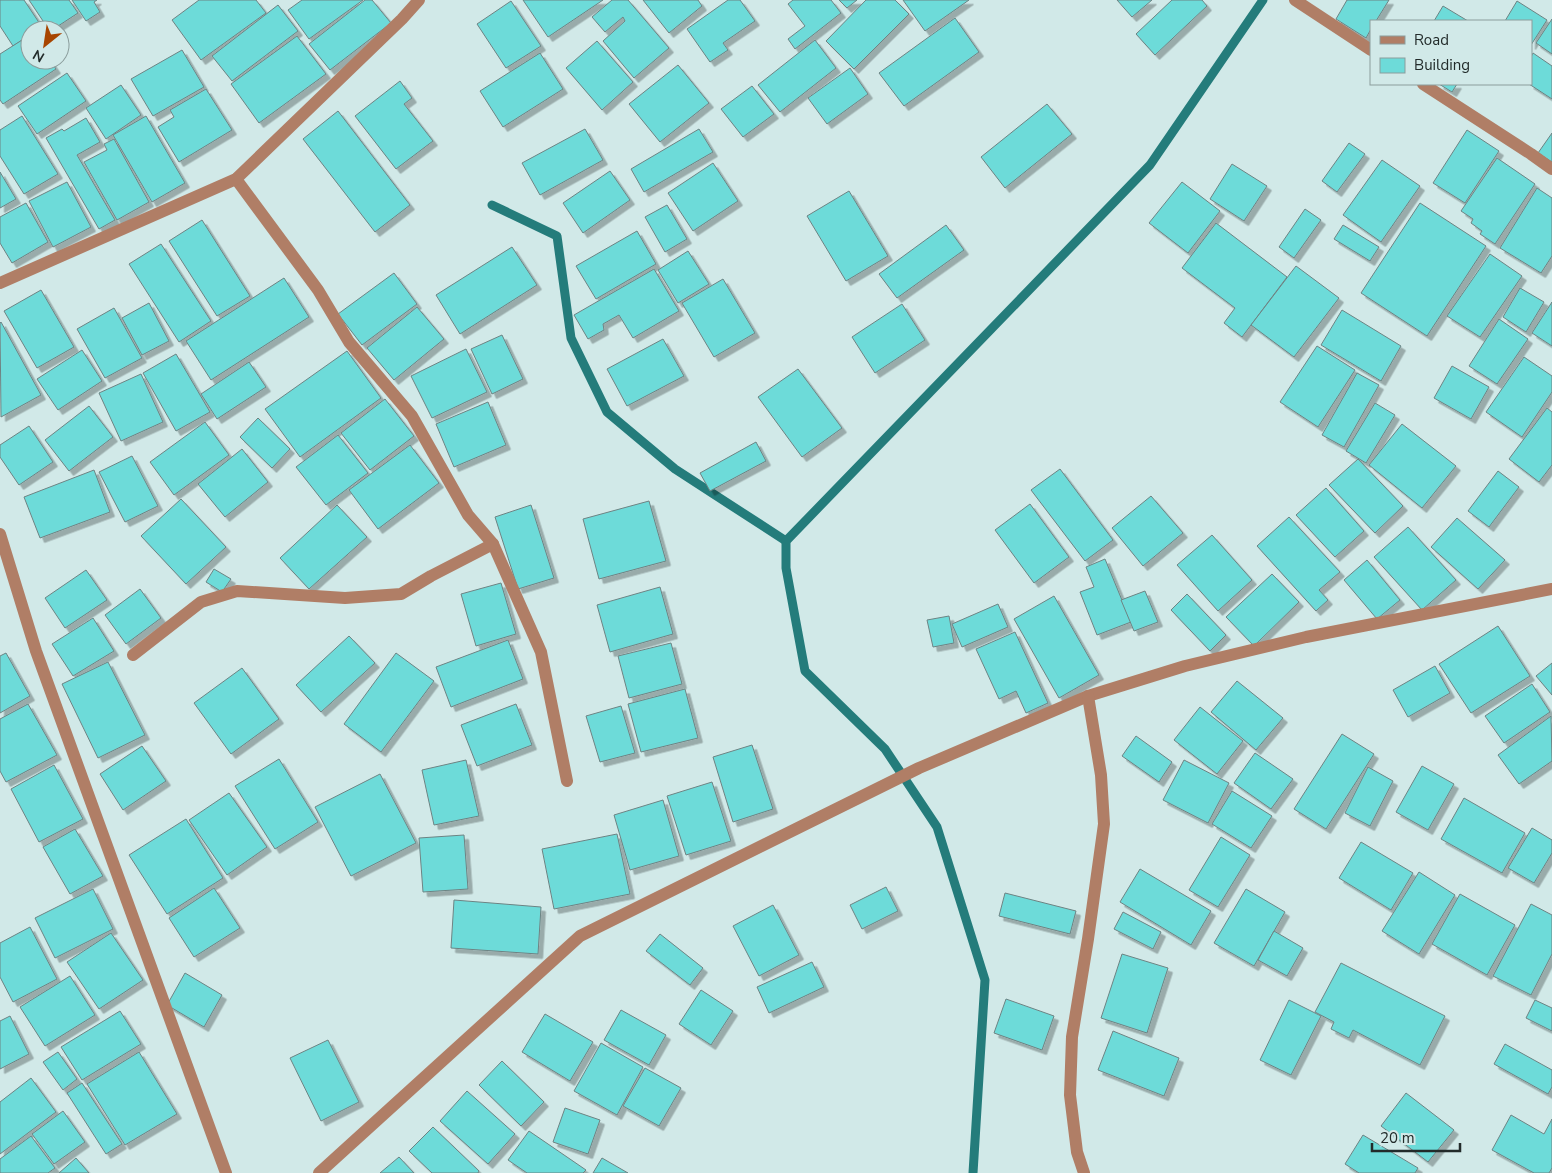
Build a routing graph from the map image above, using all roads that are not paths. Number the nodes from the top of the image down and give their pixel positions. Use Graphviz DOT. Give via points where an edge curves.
graph roads {
  1 [pos="419,0"];
  2 [pos="1298,2"];
  3 [pos="1370,49"];
  4 [pos="1425,85"];
  5 [pos="1552,169"];
  6 [pos="236,179"];
  7 [pos="0,283"];
  8 [pos="0,534"];
  9 [pos="493,544"];
  10 [pos="1552,589"];
  11 [pos="133,655"];
  12 [pos="1088,696"];
  13 [pos="567,781"];
  14 [pos="226,1173"];
  15 [pos="319,1173"];
  16 [pos="1084,1173"];
  1 -- 6 [label="street"];
  2 -- 3 [label="street"];
  4 -- 5 [label="street"];
  6 -- 7 [label="street"];
  6 -- 9 [label="street" via="318,290 348,342 412,416 468,515"];
  8 -- 14 [label="street" via="36,651"];
  9 -- 11 [label="street" via="401,594 344,598 237,591 219,596 202,602"];
  9 -- 13 [label="street" via="541,652"];
  10 -- 12 [label="street" via="1306,637 1185,666"];
  12 -- 15 [label="street" via="919,768 580,936"];
  12 -- 16 [label="street" via="1102,776 1104,824 1072,1038 1070,1096 1077,1152"];
}
